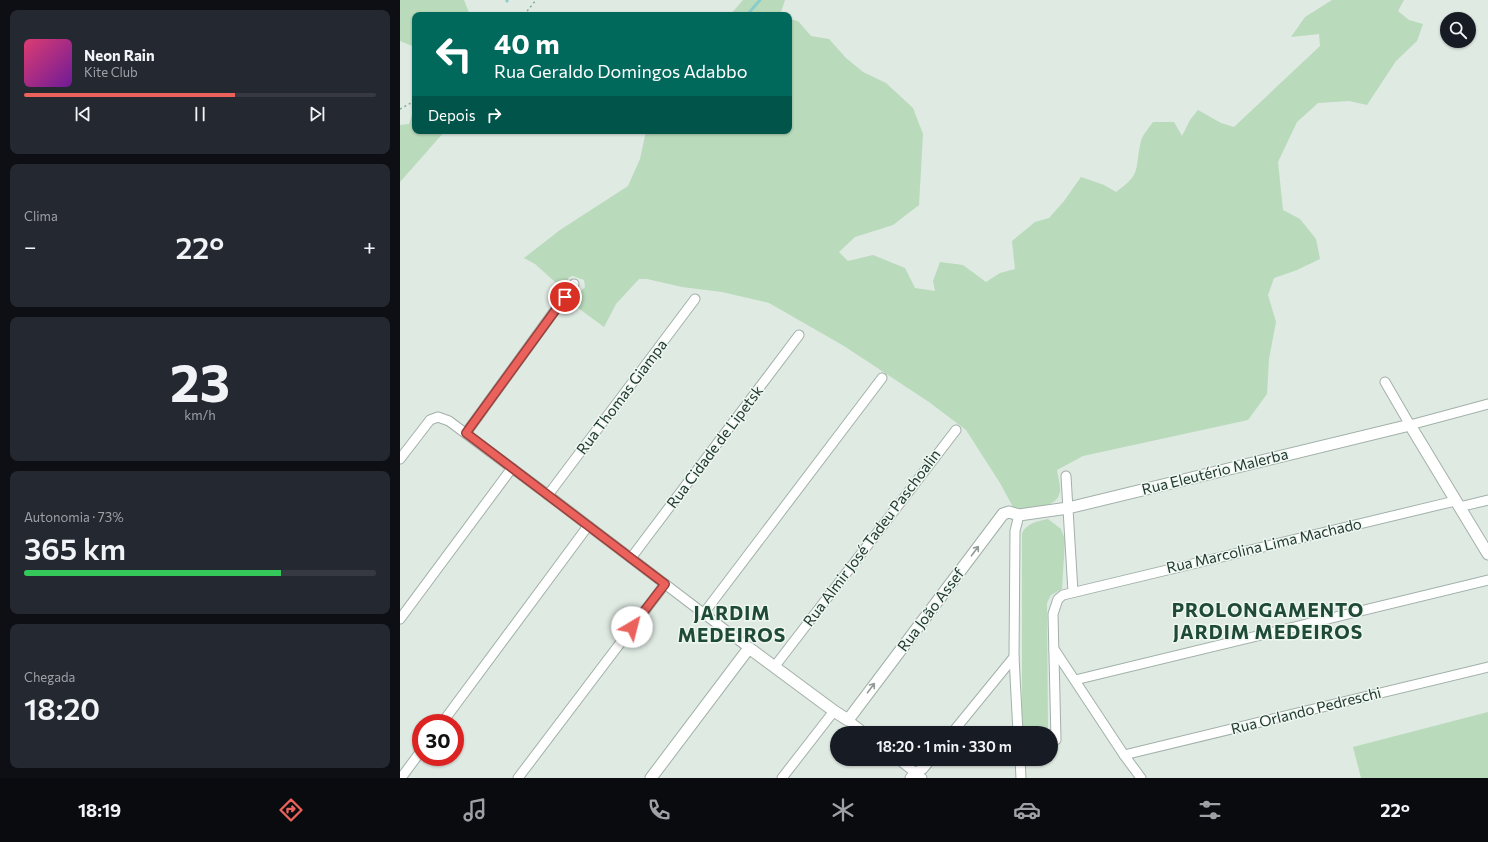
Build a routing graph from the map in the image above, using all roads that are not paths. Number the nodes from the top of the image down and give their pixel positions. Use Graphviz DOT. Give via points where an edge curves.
graph roads {
  1 [pos="574,284"];
  2 [pos="695,299"];
  3 [pos="799,335"];
  4 [pos="882,378"];
  5 [pos="1385,382"];
  6 [pos="1488,404"];
  7 [pos="1410,425"];
  8 [pos="956,430"];
  9 [pos="466,433"];
  10 [pos="400,459"];
  11 [pos="512,468"];
  12 [pos="1066,476"];
  13 [pos="548,495"];
  14 [pos="1488,500"];
  15 [pos="1457,504"];
  16 [pos="1068,508"];
  17 [pos="1019,515"];
  18 [pos="588,526"];
  19 [pos="1488,554"];
  20 [pos="631,558"];
  21 [pos="1488,580"];
  22 [pos="665,584"];
  23 [pos="1072,592"];
  24 [pos="704,613"];
  25 [pos="400,619"];
  26 [pos="749,648"];
  27 [pos="1054,649"];
  28 [pos="1014,657"];
  29 [pos="775,666"];
  30 [pos="1488,667"];
  31 [pos="1075,680"];
  32 [pos="834,711"];
  33 [pos="449,714"];
  34 [pos="848,720"];
  35 [pos="856,726"];
  36 [pos="958,726"];
  37 [pos="1018,726"];
  38 [pos="1056,726"];
  39 [pos="1124,755"];
  40 [pos="412,763"];
  41 [pos="905,766"];
  42 [pos="925,766"];
  43 [pos="1020,766"];
  44 [pos="916,776"];
  45 [pos="402,777"];
  46 [pos="518,778"];
  47 [pos="651,778"];
  48 [pos="782,778"];
  49 [pos="1021,778"];
  50 [pos="1141,778"];
  1 -- 9 [label="street"];
  2 -- 13 [label="street, Rua Thomas Giampa"];
  3 -- 20 [label="street, Rua Cidade de Lipetsk"];
  4 -- 24 [label="street"];
  5 -- 7 [label="street"];
  6 -- 7 [label="street"];
  7 -- 15 [label="street"];
  7 -- 16 [label="street, Rua Eleutério Malerba"];
  8 -- 29 [label="street, Rua Almir José Tadeu Paschoalin"];
  9 -- 10 [label="street" via="438,416 430,420"];
  9 -- 11 [label="street"];
  11 -- 13 [label="street"];
  11 -- 25 [label="street"];
  12 -- 16 [label="street"];
  13 -- 18 [label="street"];
  14 -- 15 [label="street, Rua Marcolina Lima Machado"];
  15 -- 19 [label="street"];
  15 -- 23 [label="street, Rua Marcolina Lima Machado"];
  16 -- 17 [label="street, Rua Eleutério Malerba"];
  16 -- 23 [label="street"];
  17 -- 28 [label="street" via="1015,531"];
  34 -- 17 [label="street, Rua João Assef, one-way" via="1003,514 1009,512"];
  18 -- 20 [label="street"];
  18 -- 33 [label="street"];
  20 -- 22 [label="street"];
  21 -- 31 [label="street"];
  22 -- 24 [label="street"];
  22 -- 46 [label="street"];
  23 -- 27 [label="street" via="1058,599 1055,607"];
  24 -- 26 [label="street"];
  26 -- 29 [label="street"];
  26 -- 47 [label="street"];
  27 -- 31 [label="street"];
  27 -- 38 [label="street"];
  28 -- 36 [label="street"];
  28 -- 37 [label="street"];
  29 -- 32 [label="street"];
  30 -- 39 [label="street, Rua Orlando Pedreschi"];
  31 -- 39 [label="street"];
  32 -- 34 [label="street"];
  32 -- 48 [label="street"];
  34 -- 35 [label="street"];
  39 -- 50 [label="street"];
  40 -- 45 [label="street"];
  41 -- 44 [label="street"];
  42 -- 44 [label="street"];
  43 -- 49 [label="street"];
}
